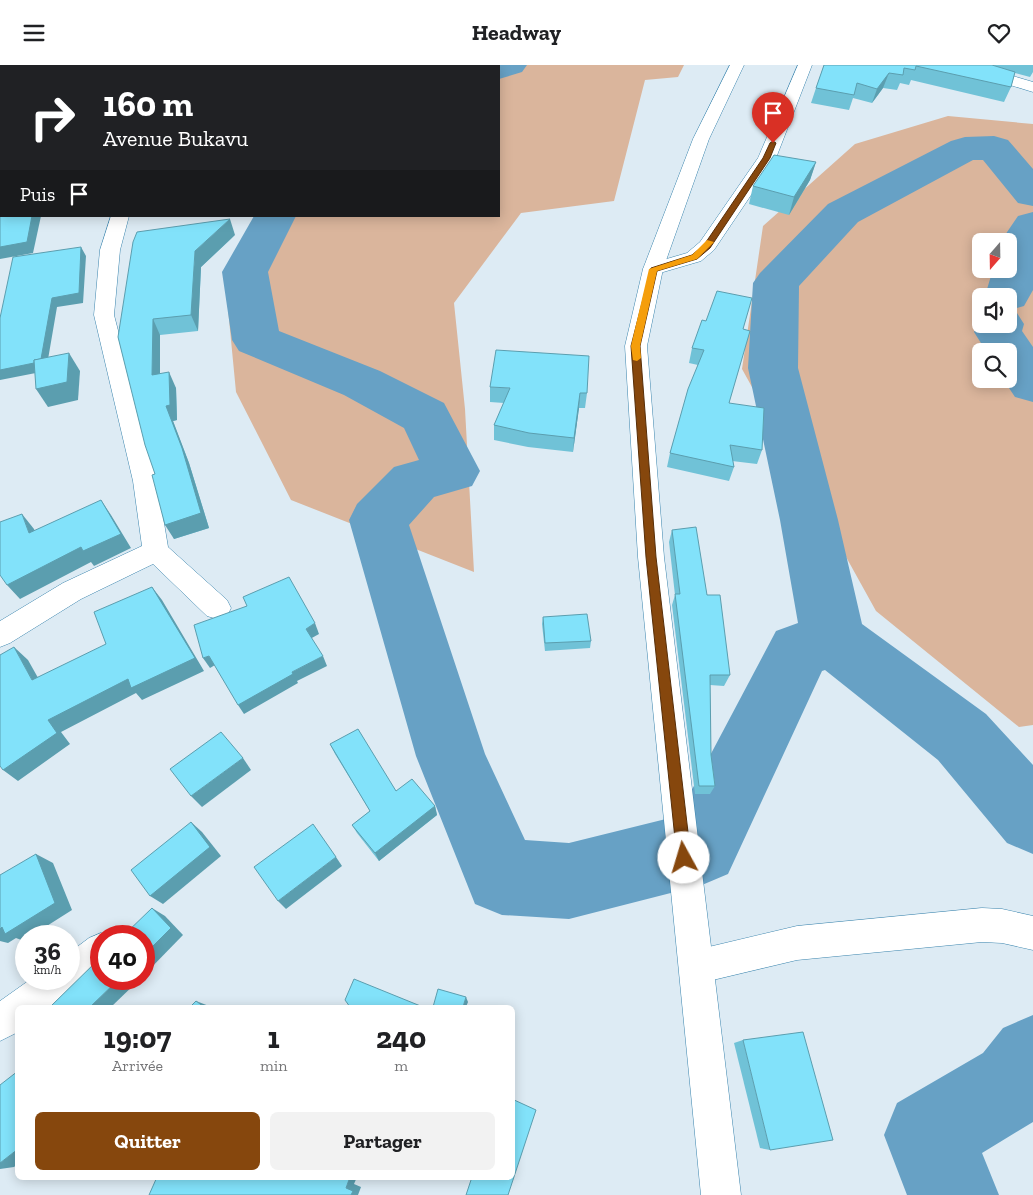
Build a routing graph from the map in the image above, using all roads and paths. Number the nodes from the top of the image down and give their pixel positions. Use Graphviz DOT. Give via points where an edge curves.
graph roads {
  1 [pos="738,65"];
  2 [pos="805,65"];
  3 [pos="918,65"];
  4 [pos="1033,87"];
  5 [pos="120,217"];
  6 [pos="653,269"];
  7 [pos="156,551"];
  8 [pos="217,608"];
  9 [pos="0,635"];
  10 [pos="1017,929"];
  11 [pos="694,951"];
  12 [pos="46,990"];
  13 [pos="25,1005"];
  14 [pos="15,1013"];
  15 [pos="0,1023"];
  16 [pos="721,1195"];
  1 -- 6 [label="street" via="701,139"];
  2 -- 6 [label="street" via="767,158 707,246 694,257"];
  3 -- 4 [label="street" via="989,75"];
  5 -- 7 [label="street" via="110,250 104,315 145,481"];
  6 -- 11 [label="street" via="636,346 651,557"];
  7 -- 8 [label="street"];
  7 -- 9 [label="street" via="72,591"];
  10 -- 11 [label="street" via="982,925"];
  11 -- 16 [label="street"];
  12 -- 13 [label="street"];
  14 -- 15 [label="street"];
}
